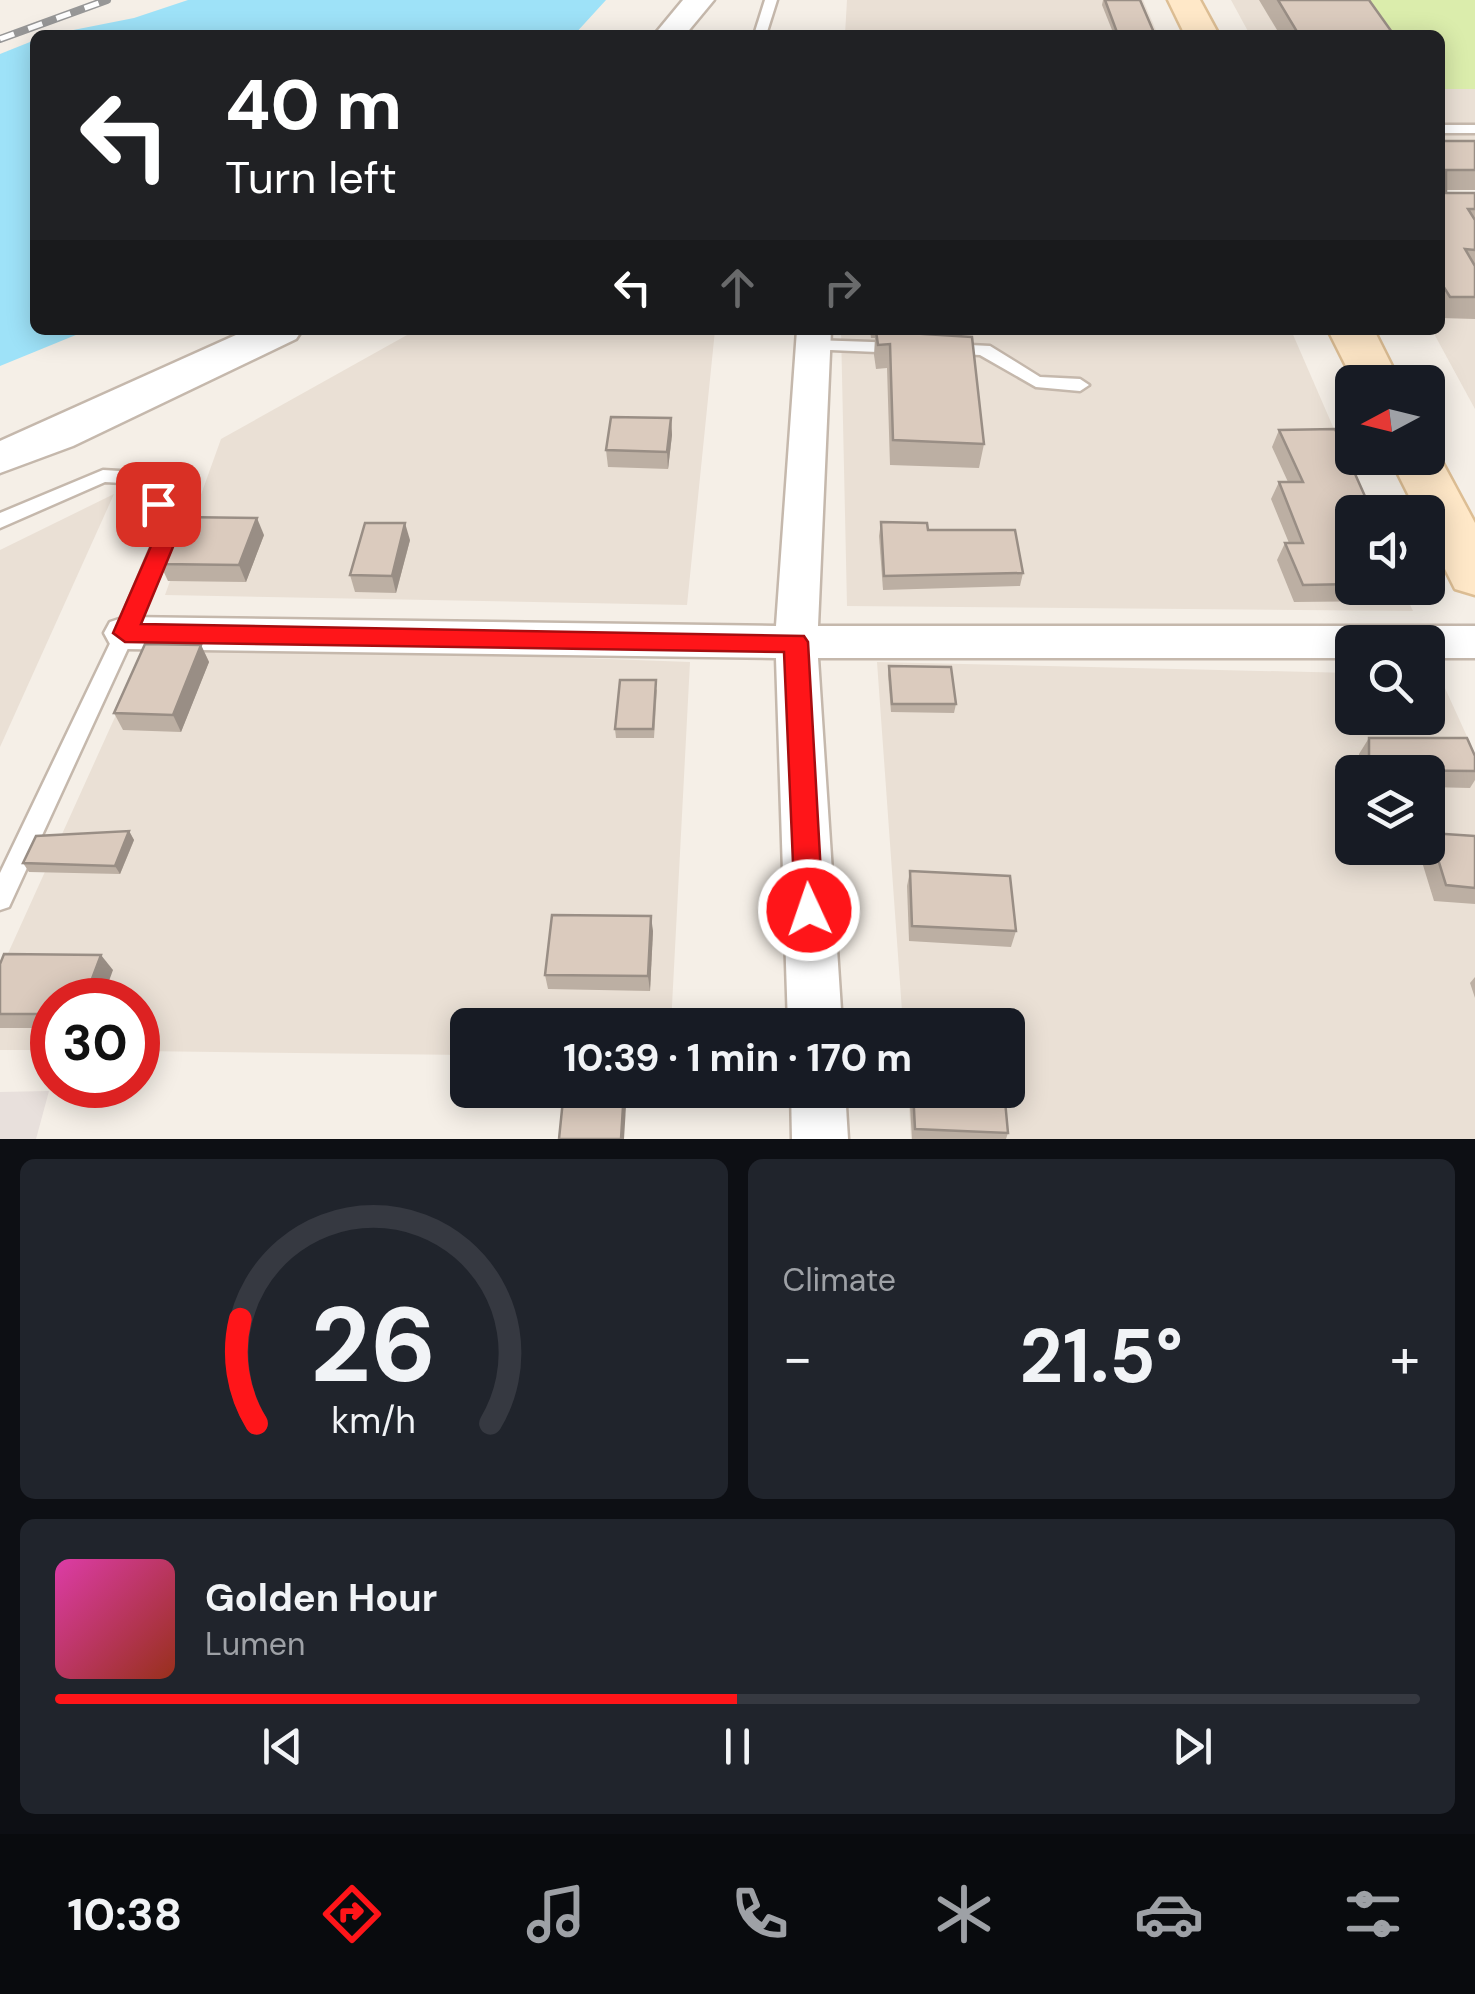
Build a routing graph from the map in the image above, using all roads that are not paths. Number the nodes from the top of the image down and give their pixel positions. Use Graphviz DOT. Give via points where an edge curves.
graph roads {
  1 [pos="699,0"];
  2 [pos="772,0"];
  3 [pos="1184,0"];
  4 [pos="673,30"];
  5 [pos="762,30"];
  6 [pos="1199,30"];
  7 [pos="1445,129"];
  8 [pos="1475,129"];
  9 [pos="270,335"];
  10 [pos="1353,335"];
  11 [pos="813,338"];
  12 [pos="1368,365"];
  13 [pos="1080,385"];
  14 [pos="0,458"];
  15 [pos="1424,475"];
  16 [pos="0,521"];
  17 [pos="1475,575"];
  18 [pos="125,633"];
  19 [pos="796,642"];
  20 [pos="1475,642"];
  21 [pos="0,899"];
  22 [pos="814,1008"];
  23 [pos="819,1108"];
  24 [pos="820,1139"];
  1 -- 4 [label="street"];
  2 -- 5 [label="lane"];
  3 -- 6 [label="main road"];
  7 -- 8 [label="lane"];
  9 -- 14 [label="street"];
  10 -- 12 [label="main road"];
  11 -- 13 [label="lane" via="984,350 1036,382"];
  11 -- 19 [label="street"];
  15 -- 17 [label="main road"];
  16 -- 18 [label="lane" via="102,476 146,478 169,530"];
  18 -- 19 [label="street"];
  18 -- 21 [label="lane"];
  19 -- 20 [label="street"];
  19 -- 22 [label="street"];
  23 -- 24 [label="street"];
}
